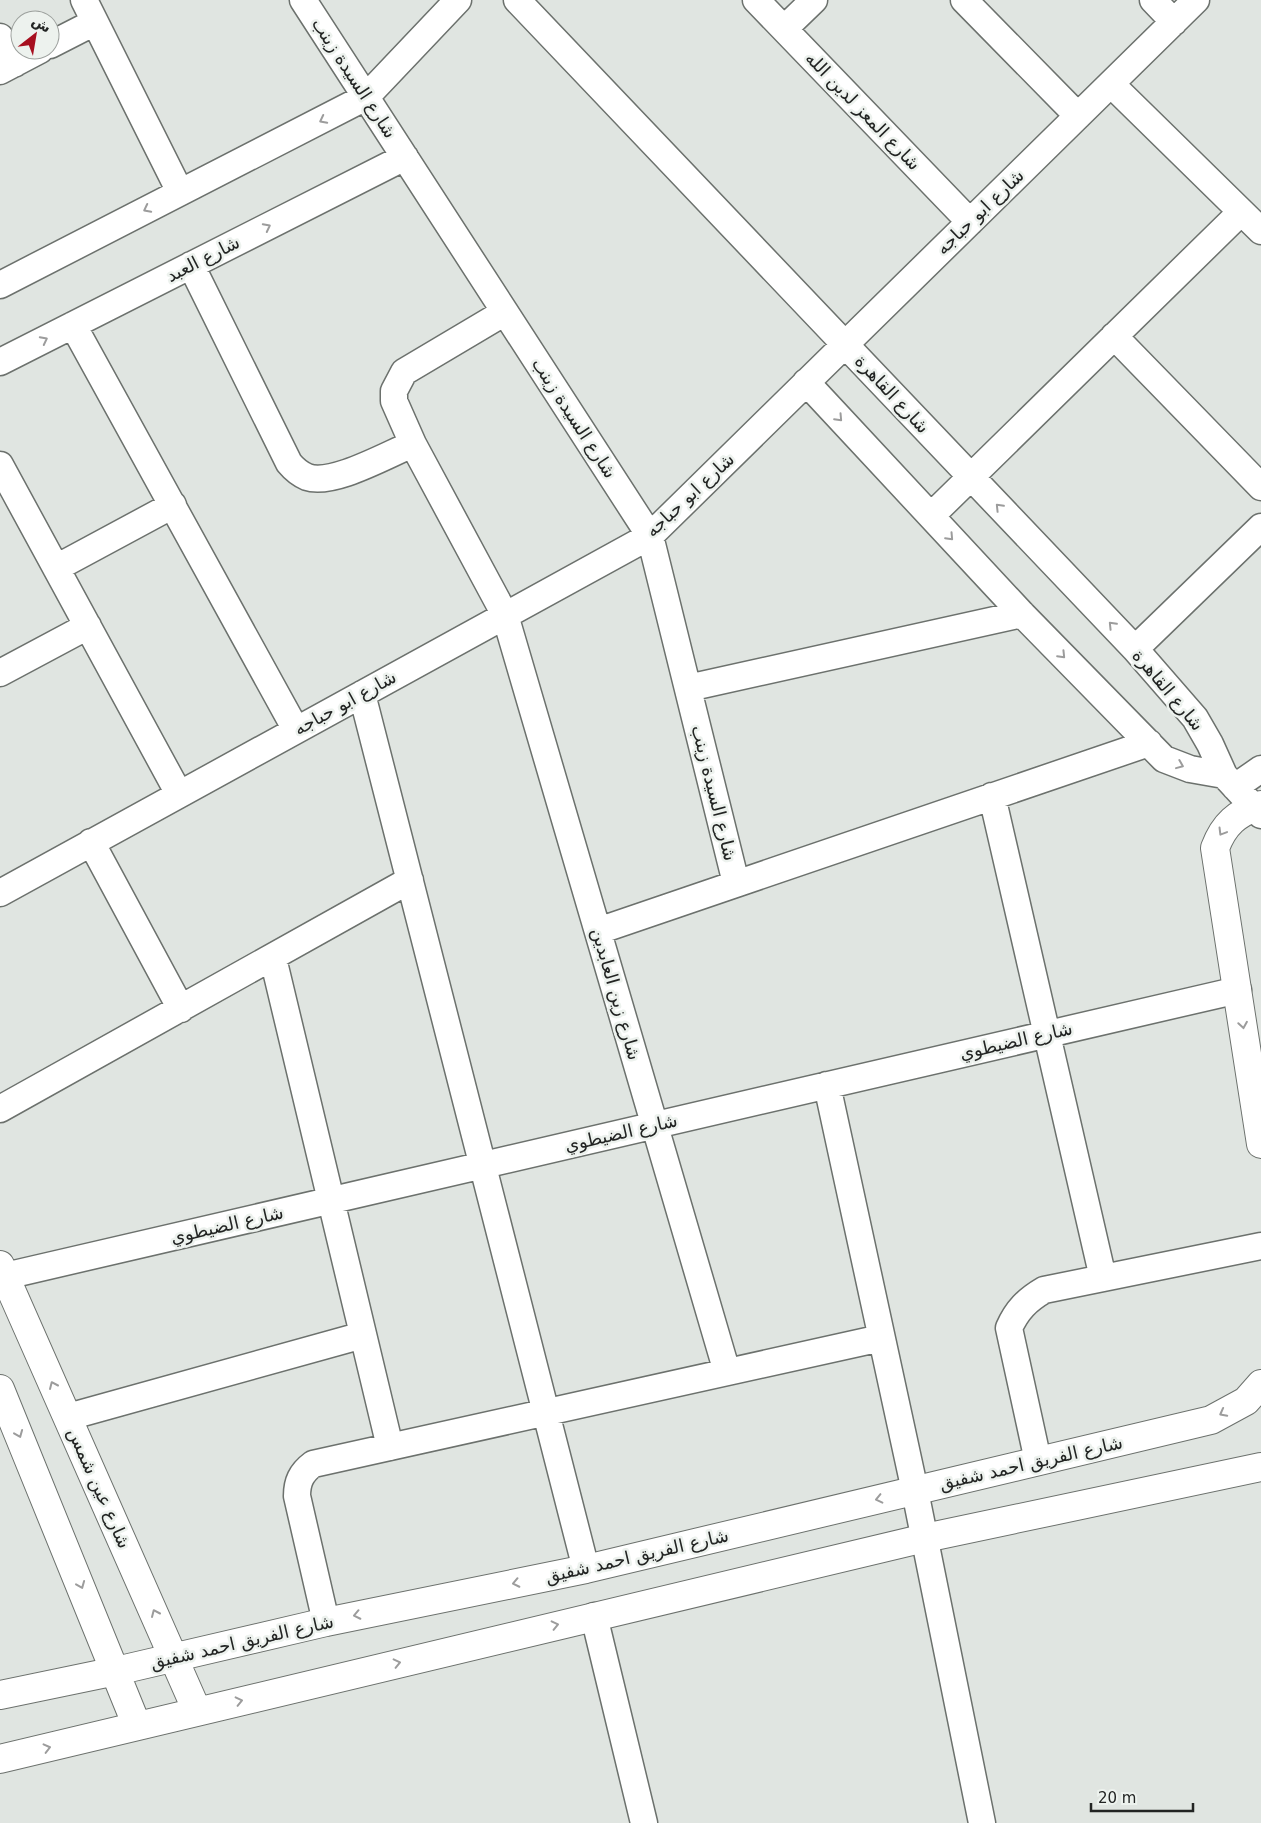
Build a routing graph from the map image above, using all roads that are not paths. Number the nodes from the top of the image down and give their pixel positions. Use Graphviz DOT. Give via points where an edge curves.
graph roads {
  1 [pos="303,0"];
  2 [pos="458,0"];
  3 [pos="517,0"];
  4 [pos="756,0"];
  5 [pos="814,0"];
  6 [pos="964,0"];
  7 [pos="1153,0"];
  8 [pos="1196,0"];
  9 [pos="90,11"];
  10 [pos="1174,22"];
  11 [pos="784,29"];
  12 [pos="60,36"];
  13 [pos="0,38"];
  14 [pos="21,60"];
  15 [pos="7,67"];
  16 [pos="1111,84"];
  17 [pos="366,98"];
  18 [pos="1078,116"];
  19 [pos="405,158"];
  20 [pos="180,192"];
  21 [pos="1241,212"];
  22 [pos="970,222"];
  23 [pos="1261,231"];
  24 [pos="191,265"];
  25 [pos="0,285"];
  26 [pos="505,312"];
  27 [pos="73,324"];
  28 [pos="1114,336"];
  29 [pos="845,345"];
  30 [pos="0,360"];
  31 [pos="806,382"];
  32 [pos="413,444"];
  33 [pos="0,465"];
  34 [pos="970,477"];
  35 [pos="1261,487"];
  36 [pos="173,505"];
  37 [pos="931,516"];
  38 [pos="1261,527"];
  39 [pos="650,536"];
  40 [pos="56,568"];
  41 [pos="1022,614"];
  42 [pos="505,615"];
  43 [pos="88,626"];
  44 [pos="1135,649"];
  45 [pos="0,673"];
  46 [pos="688,688"];
  47 [pos="362,694"];
  48 [pos="296,730"];
  49 [pos="1148,743"];
  50 [pos="1261,769"];
  51 [pos="1229,781"];
  52 [pos="179,794"];
  53 [pos="992,796"];
  54 [pos="1259,809"];
  55 [pos="91,842"];
  56 [pos="410,880"];
  57 [pos="736,883"];
  58 [pos="0,892"];
  59 [pos="598,931"];
  60 [pos="273,958"];
  61 [pos="1238,990"];
  62 [pos="181,1009"];
  63 [pos="1047,1034"];
  64 [pos="826,1086"];
  65 [pos="0,1109"];
  66 [pos="655,1125"];
  67 [pos="1261,1144"];
  68 [pos="483,1165"];
  69 [pos="331,1200"];
  70 [pos="1261,1246"];
  71 [pos="3,1271"];
  72 [pos="1103,1278"];
  73 [pos="363,1335"];
  74 [pos="881,1338"];
  75 [pos="727,1372"];
  76 [pos="1261,1384"];
  77 [pos="0,1389"];
  78 [pos="546,1412"];
  79 [pos="68,1417"];
  80 [pos="390,1447"];
  81 [pos="1038,1461"];
  82 [pos="1261,1467"];
  83 [pos="915,1491"];
  84 [pos="925,1538"];
  85 [pos="586,1568"];
  86 [pos="594,1616"];
  87 [pos="326,1622"];
  88 [pos="174,1658"];
  89 [pos="116,1671"];
  90 [pos="0,1695"];
  91 [pos="197,1711"];
  92 [pos="137,1726"];
  93 [pos="0,1759"];
  94 [pos="644,1823"];
  95 [pos="982,1823"];
  1 -- 17 [label="street, شارع السيدة زينب"];
  2 -- 17 [label="street"];
  3 -- 29 [label="street, شارع القاهرة"];
  4 -- 11 [label="street, شارع المعز لدين الله"];
  5 -- 11 [label="street"];
  6 -- 18 [label="street"];
  7 -- 10 [label="street"];
  8 -- 10 [label="street, شارع ابو حباجه"];
  9 -- 12 [label="street"];
  9 -- 20 [label="street"];
  10 -- 16 [label="street, شارع ابو حباجه"];
  11 -- 22 [label="street, شارع المعز لدين الله"];
  13 -- 15 [label="street"];
  14 -- 15 [label="street"];
  16 -- 18 [label="street, شارع ابو حباجه"];
  16 -- 21 [label="street"];
  17 -- 19 [label="street, شارع السيدة زينب"];
  17 -- 20 [label="street, one-way"];
  18 -- 22 [label="street, شارع ابو حباجه"];
  24 -- 19 [label="street, شارع العبد, one-way"];
  19 -- 26 [label="street, شارع السيدة زينب"];
  20 -- 25 [label="street, one-way"];
  21 -- 23 [label="street"];
  21 -- 28 [label="street"];
  22 -- 29 [label="street, شارع ابو حباجه"];
  24 -- 27 [label="street, شارع العبد"];
  24 -- 32 [label="street" via="289,463 297,472 308,477 331,478"];
  26 -- 32 [label="street, شارع زين العابدين" via="404,372 398,380 394,401"];
  26 -- 39 [label="street, شارع السيدة زينب"];
  30 -- 27 [label="street, شارع العبد, one-way"];
  27 -- 36 [label="street"];
  28 -- 34 [label="street"];
  28 -- 35 [label="street"];
  29 -- 31 [label="street, شارع ابو حباجه"];
  29 -- 34 [label="street, شارع القاهرة"];
  31 -- 37 [label="street, one-way"];
  31 -- 39 [label="street, شارع ابو حباجه"];
  32 -- 42 [label="street, شارع زين العابدين"];
  33 -- 40 [label="street"];
  34 -- 37 [label="street"];
  44 -- 34 [label="street, شارع القاهرة, one-way"];
  36 -- 40 [label="street"];
  36 -- 48 [label="street"];
  37 -- 41 [label="street, one-way"];
  38 -- 44 [label="street"];
  39 -- 42 [label="street, شارع ابو حباجه"];
  39 -- 46 [label="street, شارع السيدة زينب"];
  40 -- 43 [label="street"];
  41 -- 46 [label="street"];
  41 -- 49 [label="street, one-way"];
  42 -- 47 [label="street, شارع ابو حباجه"];
  42 -- 59 [label="street, شارع زين العابدين"];
  43 -- 45 [label="street"];
  43 -- 52 [label="street"];
  44 -- 51 [label="street, شارع القاهرة" via="1195,718"];
  46 -- 57 [label="street, شارع السيدة زينب"];
  47 -- 48 [label="street, شارع ابو حباجه"];
  47 -- 56 [label="street"];
  48 -- 52 [label="street, شارع ابو حباجه"];
  49 -- 51 [label="street, one-way" via="1164,759"];
  49 -- 53 [label="street"];
  50 -- 51 [label="street"];
  51 -- 54 [label="street, شارع القاهرة"];
  52 -- 55 [label="street, شارع ابو حباجه"];
  53 -- 57 [label="street"];
  53 -- 63 [label="street"];
  54 -- 61 [label="street, one-way" via="1230,820 1220,833 1215,848"];
  55 -- 58 [label="street, شارع ابو حباجه"];
  55 -- 62 [label="street"];
  56 -- 60 [label="street"];
  56 -- 68 [label="street"];
  57 -- 59 [label="street"];
  59 -- 66 [label="street, شارع زين العابدين"];
  60 -- 62 [label="street"];
  60 -- 69 [label="street"];
  61 -- 63 [label="street, شارع الضيطوي"];
  61 -- 67 [label="street, one-way"];
  62 -- 65 [label="street"];
  63 -- 64 [label="street, شارع الضيطوي"];
  63 -- 72 [label="street"];
  64 -- 66 [label="street, شارع الضيطوي"];
  64 -- 74 [label="street"];
  66 -- 68 [label="street, شارع الضيطوي"];
  66 -- 75 [label="street, شارع زين العابدين"];
  68 -- 69 [label="street, شارع الضيطوي"];
  68 -- 78 [label="street"];
  69 -- 71 [label="street, شارع الضيطوي"];
  69 -- 73 [label="street"];
  70 -- 72 [label="street"];
  79 -- 71 [label="street, شارع عين شمس, one-way"];
  72 -- 81 [label="street" via="1044,1290 1016,1312 1009,1328"];
  73 -- 79 [label="street"];
  73 -- 80 [label="street"];
  74 -- 75 [label="street"];
  74 -- 83 [label="street"];
  75 -- 78 [label="street"];
  76 -- 81 [label="street, شارع الفريق احمد شفيق, one-way" via="1246,1401 1211,1420"];
  77 -- 89 [label="street, one-way"];
  78 -- 80 [label="street"];
  78 -- 85 [label="street"];
  88 -- 79 [label="street, شارع عين شمس, one-way"];
  80 -- 87 [label="street" via="312,1464 300,1478 297,1496"];
  81 -- 83 [label="street, شارع الفريق احمد شفيق"];
  82 -- 84 [label="street"];
  83 -- 84 [label="street"];
  83 -- 85 [label="street, شارع الفريق احمد شفيق, one-way"];
  84 -- 86 [label="street"];
  84 -- 95 [label="street"];
  85 -- 87 [label="street, شارع الفريق احمد شفيق, one-way"];
  91 -- 86 [label="street, one-way"];
  86 -- 94 [label="street"];
  87 -- 88 [label="street, شارع الفريق احمد شفيق"];
  88 -- 89 [label="street, شارع الفريق احمد شفيق"];
  88 -- 91 [label="street, شارع عين شمس"];
  89 -- 90 [label="street, شارع الفريق احمد شفيق"];
  89 -- 92 [label="street"];
  91 -- 92 [label="street"];
  93 -- 92 [label="street, one-way"];
}
